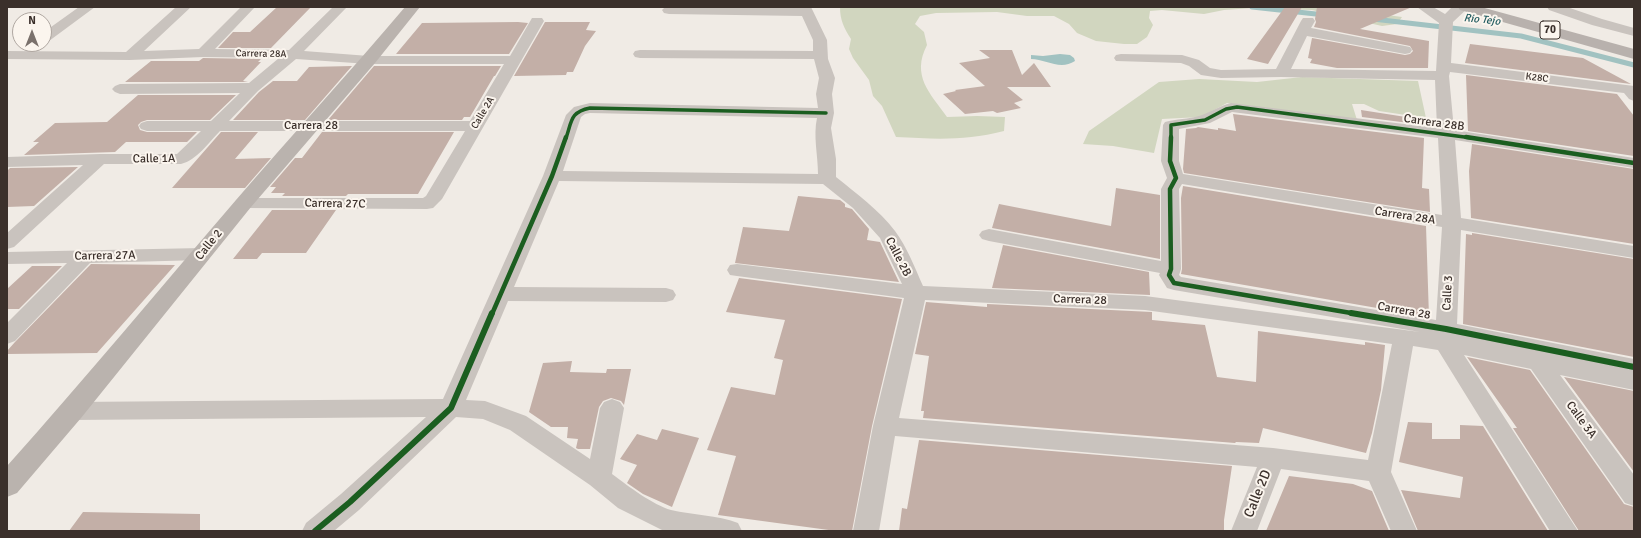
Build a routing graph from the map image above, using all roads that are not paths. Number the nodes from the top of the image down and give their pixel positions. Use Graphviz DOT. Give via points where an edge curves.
graph roads {
  1 [pos="88,7"];
  2 [pos="184,7"];
  3 [pos="248,7"];
  4 [pos="340,7"];
  5 [pos="413,7"];
  6 [pos="1424,7"];
  7 [pos="1462,7"];
  8 [pos="1465,7"];
  9 [pos="1489,7"];
  10 [pos="1554,7"];
  11 [pos="1558,7"];
  12 [pos="805,9"];
  13 [pos="669,10"];
  14 [pos="537,21"];
  15 [pos="1634,22"];
  16 [pos="1445,26"];
  17 [pos="52,32"];
  18 [pos="1634,32"];
  19 [pos="1634,48"];
  20 [pos="1405,50"];
  21 [pos="203,53"];
  22 [pos="292,54"];
  23 [pos="640,54"];
  24 [pos="1634,54"];
  25 [pos="14,55"];
  26 [pos="821,55"];
  27 [pos="130,56"];
  28 [pos="1121,58"];
  29 [pos="370,60"];
  30 [pos="514,60"];
  31 [pos="1443,71"];
  32 [pos="1281,73"];
  33 [pos="253,88"];
  34 [pos="120,89"];
  35 [pos="1632,93"];
  36 [pos="826,113"];
  37 [pos="147,126"];
  38 [pos="216,126"];
  39 [pos="475,126"];
  40 [pos="311,127"];
  41 [pos="1445,134"];
  42 [pos="100,159"];
  43 [pos="7,162"];
  44 [pos="1634,163"];
  45 [pos="552,176"];
  46 [pos="1176,178"];
  47 [pos="827,179"];
  48 [pos="244,203"];
  49 [pos="427,204"];
  50 [pos="1452,223"];
  51 [pos="989,235"];
  52 [pos="7,243"];
  53 [pos="1634,252"];
  54 [pos="202,254"];
  55 [pos="85,256"];
  56 [pos="7,258"];
  57 [pos="737,270"];
  58 [pos="1171,274"];
  59 [pos="916,293"];
  60 [pos="501,294"];
  61 [pos="666,295"];
  62 [pos="7,336"];
  63 [pos="1445,336"];
  64 [pos="1404,337"];
  65 [pos="1532,354"];
  66 [pos="1634,367"];
  67 [pos="1634,382"];
  68 [pos="452,408"];
  69 [pos="612,408"];
  70 [pos="72,410"];
  71 [pos="885,426"];
  72 [pos="1273,458"];
  73 [pos="1378,472"];
  74 [pos="598,478"];
  75 [pos="7,485"];
  76 [pos="1634,495"];
  77 [pos="315,531"];
  78 [pos="729,531"];
  79 [pos="866,531"];
  80 [pos="1244,531"];
  81 [pos="1404,531"];
  82 [pos="1565,531"];
  1 -- 17 [label="street"];
  2 -- 27 [label="street"];
  3 -- 21 [label="street"];
  4 -- 22 [label="street, Calle 1A"];
  5 -- 29 [label="street, Calle 2"];
  6 -- 16 [label="street"];
  7 -- 16 [label="street" via="1455,11"];
  8 -- 24 [label="main road, 70"];
  9 -- 19 [label="main road, 70"];
  10 -- 18 [label="street"];
  11 -- 15 [label="street"];
  12 -- 13 [label="street"];
  12 -- 26 [label="street" via="820,40"];
  14 -- 30 [label="street, Calle 2A"];
  16 -- 31 [label="street, Calle 3"];
  20 -- 32 [label="street" via="1305,26"];
  21 -- 22 [label="street, Carrera 28A"];
  21 -- 27 [label="street, Carrera 28A"];
  22 -- 29 [label="street, Carrera 28A"];
  22 -- 33 [label="street, Calle 1A"];
  23 -- 26 [label="street"];
  25 -- 27 [label="street, Carrera 28A"];
  26 -- 36 [label="street" via="827,78 824,94"];
  28 -- 32 [label="street, K28C" via="1182,59 1194,63 1206,72 1217,74"];
  29 -- 30 [label="street, Carrera 28A"];
  29 -- 40 [label="street, Calle 2"];
  30 -- 39 [label="street, Calle 2A"];
  31 -- 32 [label="street, K28C"];
  31 -- 35 [label="street, K28C"];
  31 -- 41 [label="street, Calle 3"];
  33 -- 34 [label="street"];
  33 -- 38 [label="street, Calle 1A"];
  36 -- 45 [label="street" via="590,108 580,110 574,115"];
  36 -- 47 [label="street" via="823,128"];
  37 -- 38 [label="street, Carrera 28"];
  38 -- 40 [label="street, Carrera 28"];
  38 -- 42 [label="street, Calle 1A" via="180,159"];
  39 -- 40 [label="street, Carrera 28"];
  39 -- 49 [label="street, Calle 2A" via="433,199"];
  40 -- 48 [label="street, Calle 2"];
  41 -- 44 [label="street, Carrera 28B"];
  41 -- 46 [label="street, Carrera 28B" via="1225,107 1200,121 1171,125 1170,161"];
  41 -- 50 [label="street, Calle 3"];
  42 -- 43 [label="street"];
  42 -- 52 [label="street"];
  45 -- 47 [label="street"];
  45 -- 60 [label="street"];
  46 -- 50 [label="street, Carrera 28A"];
  46 -- 58 [label="street" via="1170,189"];
  47 -- 59 [label="street, Calle 2B" via="859,204 888,236"];
  48 -- 49 [label="street, Carrera 27C"];
  48 -- 54 [label="street, Calle 2"];
  50 -- 53 [label="street, Carrera 28A"];
  50 -- 63 [label="street, Calle 3"];
  51 -- 58 [label="street, Carrera 28"];
  54 -- 55 [label="street, Carrera 27A"];
  54 -- 70 [label="street, Calle 2"];
  55 -- 56 [label="street, Carrera 27A"];
  55 -- 62 [label="street"];
  57 -- 59 [label="street, Carrera 28"];
  58 -- 63 [label="street, Carrera 28" via="1174,282 1182,284"];
  59 -- 64 [label="street, Carrera 28" via="1145,303"];
  59 -- 71 [label="street"];
  60 -- 61 [label="street"];
  60 -- 68 [label="street"];
  63 -- 64 [label="street, Carrera 28"];
  63 -- 65 [label="street, Carrera 28"];
  63 -- 82 [label="street"];
  64 -- 73 [label="street"];
  65 -- 66 [label="street, Carrera 28"];
  65 -- 67 [label="street, Carrera 28"];
  65 -- 76 [label="street, Calle 3A"];
  68 -- 70 [label="street"];
  68 -- 74 [label="street" via="485,410 518,423"];
  68 -- 77 [label="street"];
  69 -- 74 [label="street"];
  70 -- 75 [label="street, Calle 2"];
  71 -- 72 [label="street"];
  71 -- 79 [label="street"];
  72 -- 73 [label="street"];
  72 -- 80 [label="street, Calle 2D"];
  73 -- 81 [label="street"];
  74 -- 78 [label="street" via="627,500 665,520"];
}
